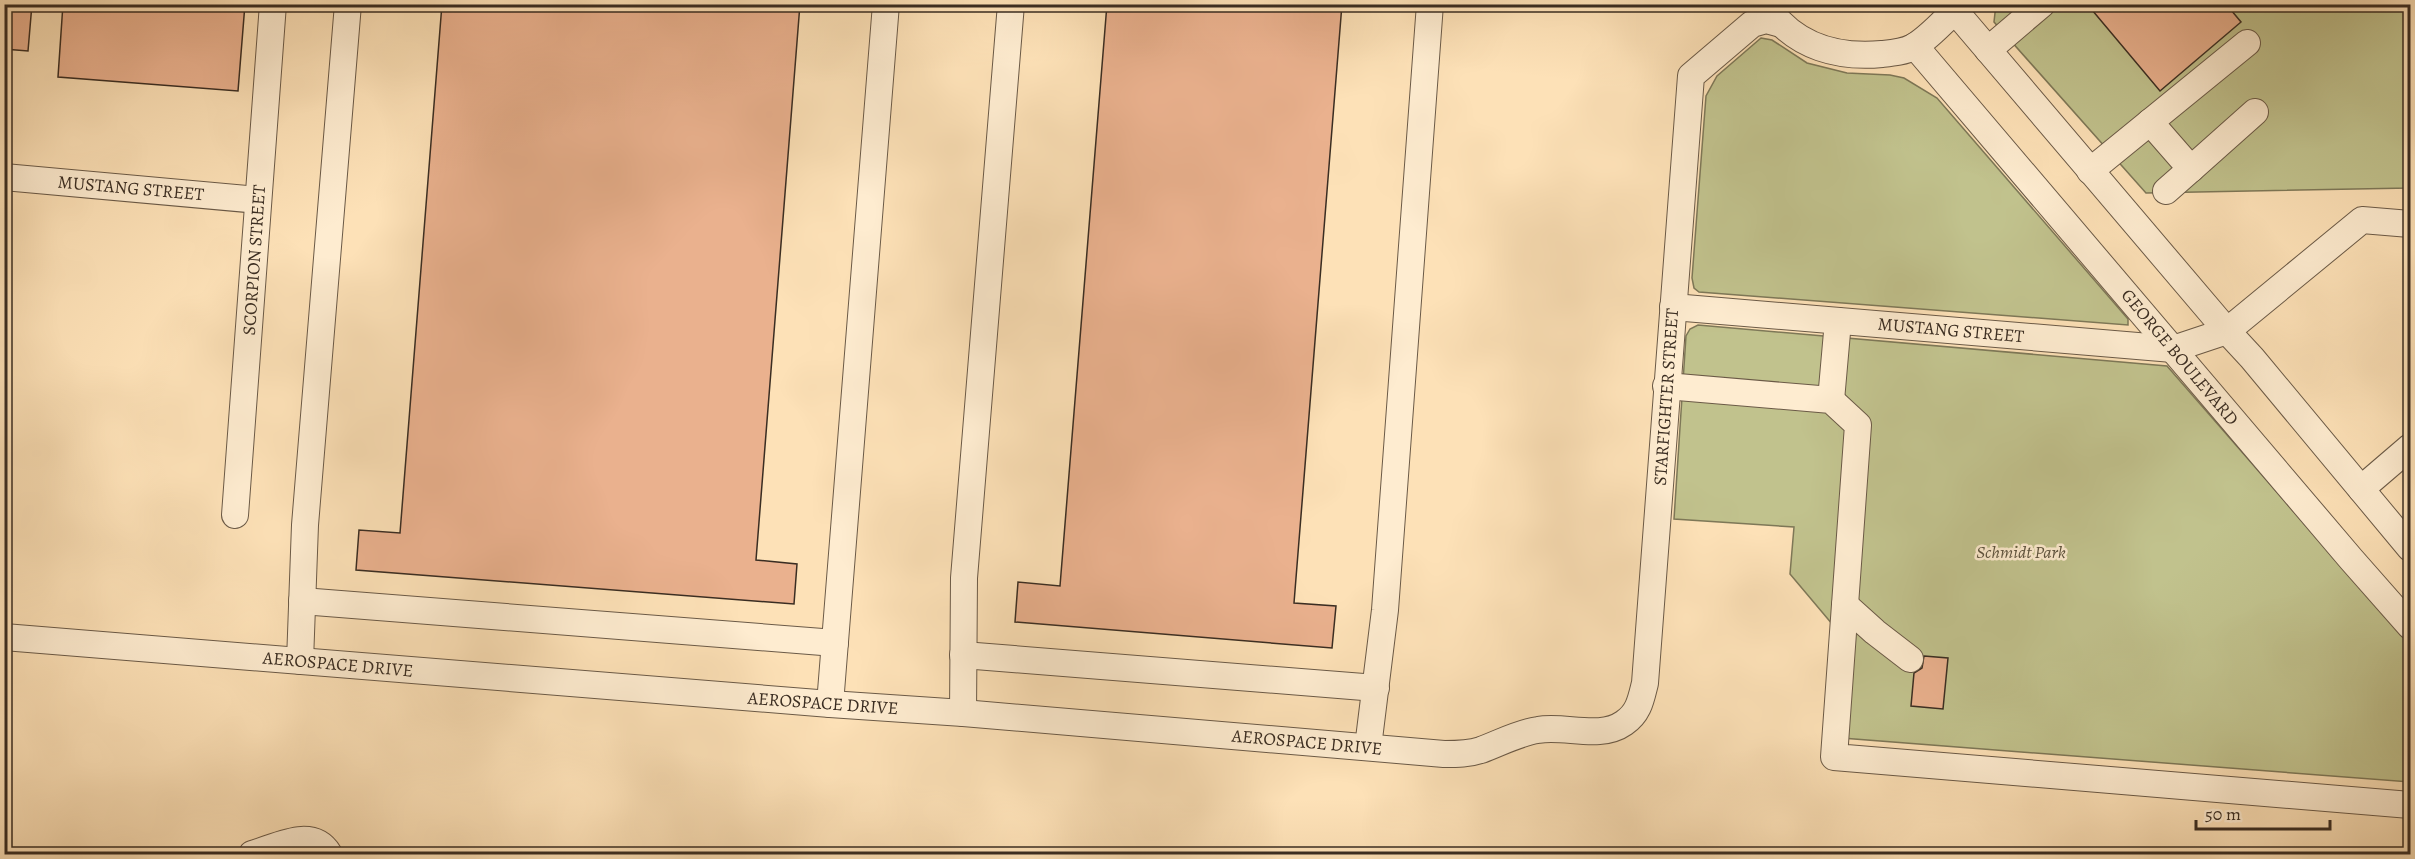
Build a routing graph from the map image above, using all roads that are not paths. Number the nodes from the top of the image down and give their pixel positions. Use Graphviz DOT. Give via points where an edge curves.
graph roads {
  1 [pos="273,4"];
  2 [pos="348,4"];
  3 [pos="886,4"];
  4 [pos="1011,4"];
  5 [pos="1430,4"];
  6 [pos="1765,4"];
  7 [pos="1962,7"];
  8 [pos="2035,7"];
  9 [pos="1781,24"];
  10 [pos="2247,43"];
  11 [pos="1915,46"];
  12 [pos="1988,50"];
  13 [pos="1866,56"];
  14 [pos="1950,87"];
  15 [pos="2255,112"];
  16 [pos="2150,122"];
  17 [pos="2191,169"];
  18 [pos="2090,171"];
  19 [pos="4,177"];
  20 [pos="2166,191"];
  21 [pos="258,200"];
  22 [pos="2410,224"];
  23 [pos="1673,307"];
  24 [pos="1838,321"];
  25 [pos="2227,331"];
  26 [pos="2173,349"];
  27 [pos="1666,386"];
  28 [pos="1831,400"];
  29 [pos="2410,447"];
  30 [pos="2361,489"];
  31 [pos="235,515"];
  32 [pos="2410,548"];
  33 [pos="302,601"];
  34 [pos="1845,604"];
  35 [pos="2410,626"];
  36 [pos="4,637"];
  37 [pos="835,643"];
  38 [pos="963,655"];
  39 [pos="1910,659"];
  40 [pos="300,661"];
  41 [pos="1376,688"];
  42 [pos="830,704"];
  43 [pos="963,713"];
  44 [pos="1633,716"];
  45 [pos="1368,747"];
  46 [pos="2410,806"];
  47 [pos="252,855"];
  48 [pos="329,855"];
  1 -- 21 [label="street, SCORPION STREET"];
  2 -- 33 [label="street"];
  3 -- 37 [label="street"];
  4 -- 38 [label="street" via="964,578"];
  5 -- 41 [label="street"];
  6 -- 9 [label="street, GEORGE BOULEVARD"];
  7 -- 11 [label="street, GEORGE BOULEVARD"];
  7 -- 12 [label="street, GEORGE BOULEVARD"];
  8 -- 12 [label="street"];
  9 -- 13 [label="street, GEORGE BOULEVARD" via="1814,46"];
  9 -- 23 [label="street, STARFIGHTER STREET" via="1766,20 1752,24 1691,76"];
  10 -- 16 [label="street"];
  11 -- 13 [label="street, GEORGE BOULEVARD"];
  11 -- 14 [label="street, GEORGE BOULEVARD"];
  12 -- 18 [label="street, GEORGE BOULEVARD"];
  13 -- 14 [label="street, GEORGE BOULEVARD" via="1894,63"];
  14 -- 26 [label="street, GEORGE BOULEVARD"];
  15 -- 17 [label="street"];
  16 -- 17 [label="street"];
  16 -- 18 [label="street"];
  17 -- 20 [label="street"];
  18 -- 25 [label="street, GEORGE BOULEVARD"];
  19 -- 21 [label="street, MUSTANG STREET"];
  21 -- 31 [label="street, SCORPION STREET"];
  22 -- 25 [label="street" via="2362,220"];
  23 -- 24 [label="street, MUSTANG STREET"];
  23 -- 27 [label="street, STARFIGHTER STREET"];
  24 -- 26 [label="street, MUSTANG STREET"];
  24 -- 28 [label="street"];
  25 -- 26 [label="street, MUSTANG STREET"];
  25 -- 30 [label="street, GEORGE BOULEVARD"];
  26 -- 35 [label="street, GEORGE BOULEVARD"];
  27 -- 28 [label="street"];
  27 -- 44 [label="street, STARFIGHTER STREET" via="1645,683"];
  28 -- 34 [label="street" via="1858,425"];
  29 -- 30 [label="street"];
  30 -- 32 [label="street, GEORGE BOULEVARD"];
  33 -- 37 [label="street"];
  33 -- 40 [label="street"];
  34 -- 39 [label="street"];
  34 -- 46 [label="street" via="1834,757"];
  36 -- 40 [label="street, AEROSPACE DRIVE"];
  37 -- 42 [label="street"];
  38 -- 41 [label="street"];
  38 -- 43 [label="street"];
  40 -- 42 [label="street, AEROSPACE DRIVE"];
  41 -- 45 [label="street"];
  42 -- 43 [label="street, AEROSPACE DRIVE"];
  43 -- 45 [label="street, AEROSPACE DRIVE"];
  44 -- 45 [label="street, AEROSPACE DRIVE" via="1614,729 1539,729 1465,753"];
  47 -- 48 [label="street" via="304,838 319,842"];
}
